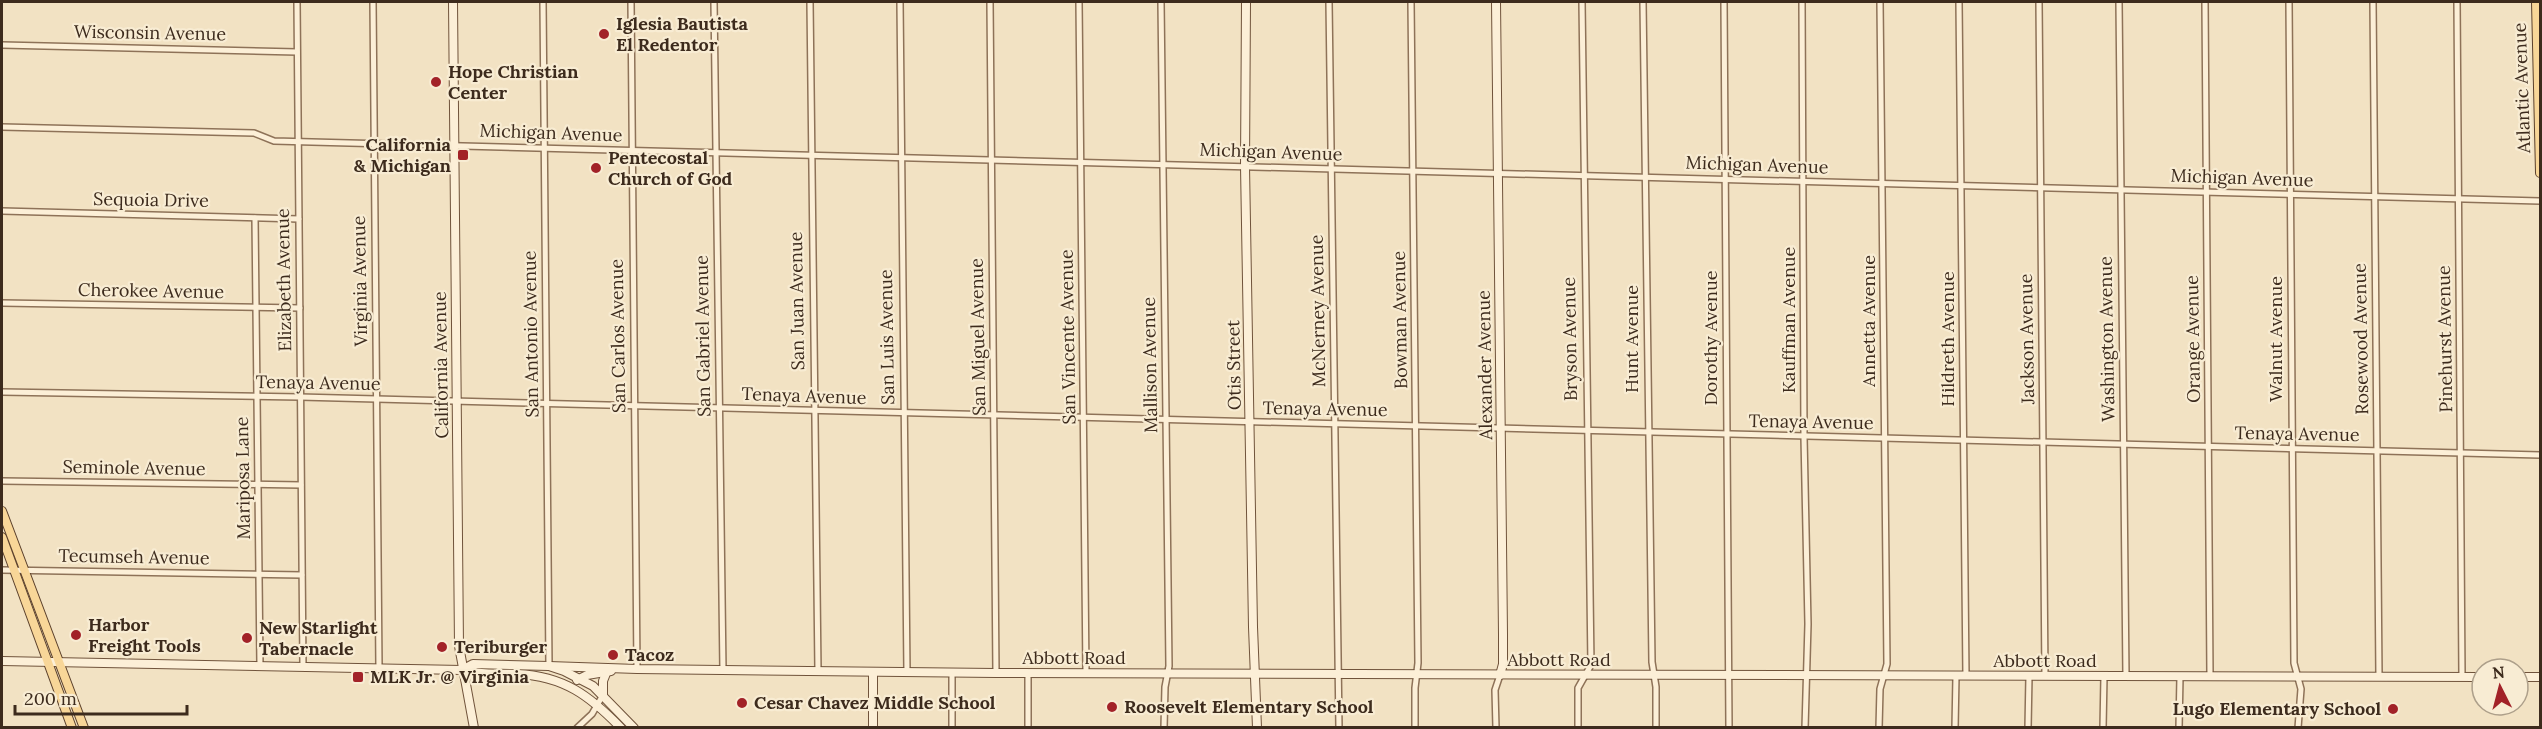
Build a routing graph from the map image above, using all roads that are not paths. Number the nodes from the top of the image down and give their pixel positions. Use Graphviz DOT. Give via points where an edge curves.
graph roads {
  1 [pos="297,2"];
  2 [pos="373,2"];
  3 [pos="453,2"];
  4 [pos="543,2"];
  5 [pos="631,2"];
  6 [pos="714,2"];
  7 [pos="810,2"];
  8 [pos="900,2"];
  9 [pos="990,2"];
  10 [pos="1079,2"];
  11 [pos="1161,2"];
  12 [pos="1246,2"];
  13 [pos="1329,2"];
  14 [pos="1411,2"];
  15 [pos="1496,2"];
  16 [pos="1582,2"];
  17 [pos="1643,2"];
  18 [pos="1724,2"];
  19 [pos="1802,2"];
  20 [pos="1880,2"];
  21 [pos="1959,2"];
  22 [pos="2039,2"];
  23 [pos="2119,2"];
  24 [pos="2205,2"];
  25 [pos="2289,2"];
  26 [pos="2373,2"];
  27 [pos="2457,2"];
  28 [pos="2536,2"];
  29 [pos="2,45"];
  30 [pos="297,52"];
  31 [pos="2539,66"];
  32 [pos="2539,117"];
  33 [pos="2,127"];
  34 [pos="298,141"];
  35 [pos="374,143"];
  36 [pos="454,146"];
  37 [pos="544,148"];
  38 [pos="631,150"];
  39 [pos="716,152"];
  40 [pos="811,155"];
  41 [pos="900,157"];
  42 [pos="991,160"];
  43 [pos="1081,162"];
  44 [pos="1163,164"];
  45 [pos="1245,166"];
  46 [pos="1331,169"];
  47 [pos="1413,171"];
  48 [pos="1498,173"];
  49 [pos="2541,173"];
  50 [pos="1584,175"];
  51 [pos="1645,177"];
  52 [pos="1726,179"];
  53 [pos="1804,181"];
  54 [pos="1883,183"];
  55 [pos="1962,185"];
  56 [pos="2040,187"];
  57 [pos="2120,189"];
  58 [pos="2206,192"];
  59 [pos="2290,194"];
  60 [pos="2374,196"];
  61 [pos="2458,198"];
  62 [pos="2541,201"];
  63 [pos="2,211"];
  64 [pos="255,218"];
  65 [pos="299,219"];
  66 [pos="2,303"];
  67 [pos="256,307"];
  68 [pos="300,308"];
  69 [pos="2,392"];
  70 [pos="257,397"];
  71 [pos="300,397"];
  72 [pos="376,399"];
  73 [pos="456,401"];
  74 [pos="547,404"];
  75 [pos="634,407"];
  76 [pos="718,408"];
  77 [pos="813,411"];
  78 [pos="903,414"];
  79 [pos="993,415"];
  80 [pos="1083,417"];
  81 [pos="1165,421"];
  82 [pos="1250,422"];
  83 [pos="1334,424"];
  84 [pos="1416,426"];
  85 [pos="1501,428"];
  86 [pos="1586,430"];
  87 [pos="1647,432"];
  88 [pos="1726,435"];
  89 [pos="1804,437"];
  90 [pos="1884,438"];
  91 [pos="1963,440"];
  92 [pos="2043,442"];
  93 [pos="2123,446"];
  94 [pos="2209,447"];
  95 [pos="2292,450"];
  96 [pos="2377,451"];
  97 [pos="2461,453"];
  98 [pos="2541,455"];
  99 [pos="2,481"];
  100 [pos="258,484"];
  101 [pos="301,485"];
  102 [pos="2,511"];
  103 [pos="2,537"];
  104 [pos="2,570"];
  105 [pos="14,570"];
  106 [pos="24,571"];
  107 [pos="259,574"];
  108 [pos="302,575"];
  109 [pos="2,662"];
  110 [pos="47,662"];
  111 [pos="58,662"];
  112 [pos="260,666"];
  113 [pos="549,666"];
  114 [pos="303,667"];
  115 [pos="379,669"];
  116 [pos="637,669"];
  117 [pos="462,670"];
  118 [pos="723,670"];
  119 [pos="607,671"];
  120 [pos="818,671"];
  121 [pos="873,672"];
  122 [pos="907,672"];
  123 [pos="952,672"];
  124 [pos="996,673"];
  125 [pos="1028,673"];
  126 [pos="1086,673"];
  127 [pos="1167,674"];
  128 [pos="1256,674"];
  129 [pos="1339,674"];
  130 [pos="1416,675"];
  131 [pos="1500,675"];
  132 [pos="1584,675"];
  133 [pos="1654,675"];
  134 [pos="1730,675"];
  135 [pos="1807,675"];
  136 [pos="1883,676"];
  137 [pos="1956,676"];
  138 [pos="1966,676"];
  139 [pos="2030,676"];
  140 [pos="2045,676"];
  141 [pos="2104,676"];
  142 [pos="2126,676"];
  143 [pos="2180,676"];
  144 [pos="2210,676"];
  145 [pos="2297,676"];
  146 [pos="2379,677"];
  147 [pos="2462,677"];
  148 [pos="2470,677"];
  149 [pos="580,678"];
  150 [pos="570,686"];
  151 [pos="603,695"];
  152 [pos="597,706"];
  153 [pos="72,728"];
  154 [pos="84,728"];
  155 [pos="474,728"];
  156 [pos="577,728"];
  157 [pos="621,728"];
  158 [pos="634,728"];
  159 [pos="873,728"];
  160 [pos="952,728"];
  161 [pos="1028,728"];
  162 [pos="1164,728"];
  163 [pos="1257,728"];
  164 [pos="1339,728"];
  165 [pos="1415,728"];
  166 [pos="1496,728"];
  167 [pos="1578,728"];
  168 [pos="1656,728"];
  169 [pos="1729,728"];
  170 [pos="1805,728"];
  171 [pos="1879,728"];
  172 [pos="1955,728"];
  173 [pos="2028,728"];
  174 [pos="2103,728"];
  175 [pos="2179,728"];
  176 [pos="2298,728"];
  1 -- 30 [label="street, Elizabeth Avenue"];
  2 -- 35 [label="street, Virginia Avenue"];
  3 -- 36 [label="street, California Avenue"];
  4 -- 37 [label="street, San Antonio Avenue"];
  5 -- 38 [label="street, San Carlos Avenue"];
  6 -- 39 [label="street, San Gabriel Avenue"];
  7 -- 40 [label="street, San Juan Avenue"];
  8 -- 41 [label="street, San Luis Avenue"];
  9 -- 42 [label="street, San Miguel Avenue"];
  10 -- 43 [label="street, San Vincente Avenue"];
  11 -- 44 [label="street, Mallison Avenue"];
  12 -- 45 [label="street, Otis Street"];
  13 -- 46 [label="street, McNerney Avenue"];
  14 -- 47 [label="street, Bowman Avenue"];
  15 -- 48 [label="street, Alexander Avenue"];
  16 -- 50 [label="street, Bryson Avenue"];
  17 -- 51 [label="street, Hunt Avenue"];
  18 -- 52 [label="street, Dorothy Avenue"];
  19 -- 53 [label="street, Kauffman Avenue"];
  20 -- 54 [label="street, Annetta Avenue"];
  21 -- 55 [label="street, Hildreth Avenue"];
  22 -- 56 [label="street, Jackson Avenue"];
  23 -- 57 [label="street, Washington Avenue"];
  24 -- 58 [label="street, Orange Avenue"];
  25 -- 59 [label="street, Walnut Avenue"];
  26 -- 60 [label="street, Rosewood Avenue"];
  27 -- 61 [label="street, Pinehurst Avenue"];
  28 -- 31 [label="main road, Atlantic Avenue"];
  29 -- 30 [label="street, Wisconsin Avenue"];
  30 -- 34 [label="street, Elizabeth Avenue"];
  31 -- 32 [label="main road, Atlantic Avenue"];
  32 -- 49 [label="main road, Atlantic Avenue"];
  33 -- 34 [label="street, Michigan Avenue" via="255,133 274,141"];
  34 -- 35 [label="street, Michigan Avenue"];
  34 -- 65 [label="street, Elizabeth Avenue"];
  35 -- 36 [label="street, Michigan Avenue"];
  35 -- 72 [label="street, Virginia Avenue"];
  36 -- 37 [label="street, Michigan Avenue"];
  36 -- 73 [label="street, California Avenue"];
  37 -- 38 [label="street, Michigan Avenue"];
  37 -- 74 [label="street, San Antonio Avenue"];
  38 -- 39 [label="street, Michigan Avenue"];
  38 -- 75 [label="street, San Carlos Avenue"];
  39 -- 40 [label="street, Michigan Avenue"];
  39 -- 76 [label="street, San Gabriel Avenue"];
  40 -- 41 [label="street, Michigan Avenue"];
  40 -- 77 [label="street, San Juan Avenue"];
  41 -- 42 [label="street, Michigan Avenue"];
  41 -- 78 [label="street, San Luis Avenue"];
  42 -- 43 [label="street, Michigan Avenue"];
  42 -- 79 [label="street, San Miguel Avenue"];
  43 -- 44 [label="street, Michigan Avenue"];
  43 -- 80 [label="street, San Vincente Avenue"];
  44 -- 45 [label="street, Michigan Avenue"];
  44 -- 81 [label="street, Mallison Avenue"];
  45 -- 46 [label="street, Michigan Avenue"];
  45 -- 82 [label="street, Otis Street"];
  46 -- 47 [label="street, Michigan Avenue"];
  46 -- 83 [label="street, McNerney Avenue"];
  47 -- 48 [label="street, Michigan Avenue"];
  47 -- 84 [label="street, Bowman Avenue"];
  48 -- 50 [label="street, Michigan Avenue"];
  48 -- 85 [label="street, Alexander Avenue"];
  50 -- 51 [label="street, Michigan Avenue"];
  50 -- 86 [label="street, Bryson Avenue"];
  51 -- 52 [label="street, Michigan Avenue"];
  51 -- 87 [label="street, Hunt Avenue"];
  52 -- 53 [label="street, Michigan Avenue"];
  52 -- 88 [label="street, Dorothy Avenue"];
  53 -- 54 [label="street, Michigan Avenue"];
  53 -- 89 [label="street, Kauffman Avenue"];
  54 -- 55 [label="street, Michigan Avenue"];
  54 -- 90 [label="street, Annetta Avenue"];
  55 -- 56 [label="street, Michigan Avenue"];
  55 -- 91 [label="street, Hildreth Avenue"];
  56 -- 57 [label="street, Michigan Avenue"];
  56 -- 92 [label="street, Jackson Avenue"];
  57 -- 58 [label="street, Michigan Avenue"];
  57 -- 93 [label="street, Washington Avenue"];
  58 -- 59 [label="street, Michigan Avenue"];
  58 -- 94 [label="street, Orange Avenue"];
  59 -- 60 [label="street, Michigan Avenue"];
  59 -- 95 [label="street, Walnut Avenue"];
  60 -- 61 [label="street, Michigan Avenue"];
  60 -- 96 [label="street, Rosewood Avenue"];
  61 -- 62 [label="street, Michigan Avenue"];
  61 -- 97 [label="street, Pinehurst Avenue"];
  63 -- 64 [label="street, Sequoia Drive"];
  64 -- 65 [label="street, Sequoia Drive"];
  64 -- 67 [label="street, Mariposa Lane"];
  65 -- 68 [label="street, Elizabeth Avenue"];
  66 -- 67 [label="street, Cherokee Avenue"];
  67 -- 68 [label="street, Cherokee Avenue"];
  67 -- 70 [label="street, Mariposa Lane"];
  68 -- 71 [label="street, Elizabeth Avenue"];
  69 -- 70 [label="street, Tenaya Avenue"];
  70 -- 71 [label="street, Tenaya Avenue"];
  70 -- 100 [label="street, Mariposa Lane"];
  71 -- 72 [label="street, Tenaya Avenue"];
  71 -- 101 [label="street, Elizabeth Avenue"];
  72 -- 73 [label="street, Tenaya Avenue"];
  72 -- 115 [label="street, Virginia Avenue"];
  73 -- 74 [label="street, Tenaya Avenue"];
  73 -- 117 [label="street, California Avenue"];
  74 -- 75 [label="street, Tenaya Avenue"];
  74 -- 113 [label="street, San Antonio Avenue"];
  75 -- 76 [label="street, Tenaya Avenue"];
  75 -- 116 [label="street, San Carlos Avenue"];
  76 -- 77 [label="street, Tenaya Avenue"];
  76 -- 118 [label="street, San Gabriel Avenue"];
  77 -- 78 [label="street, Tenaya Avenue"];
  77 -- 120 [label="street, San Juan Avenue"];
  78 -- 79 [label="street, Tenaya Avenue"];
  78 -- 122 [label="street, San Luis Avenue"];
  79 -- 80 [label="street, Tenaya Avenue"];
  79 -- 124 [label="street, San Miguel Avenue"];
  80 -- 81 [label="street, Tenaya Avenue"];
  80 -- 126 [label="street, San Vincente Avenue"];
  81 -- 82 [label="street, Tenaya Avenue"];
  81 -- 127 [label="street, Mallison Avenue"];
  82 -- 83 [label="street, Tenaya Avenue"];
  82 -- 128 [label="street, Otis Street"];
  83 -- 84 [label="street, Tenaya Avenue"];
  83 -- 129 [label="street, McNerney Avenue"];
  84 -- 85 [label="street, Tenaya Avenue"];
  84 -- 130 [label="street, Bowman Avenue"];
  85 -- 86 [label="street, Tenaya Avenue"];
  85 -- 131 [label="street, Alexander Avenue"];
  86 -- 87 [label="street, Tenaya Avenue"];
  86 -- 132 [label="street, Bryson Avenue" via="1591,664"];
  87 -- 88 [label="street, Tenaya Avenue"];
  87 -- 133 [label="street, Hunt Avenue"];
  88 -- 89 [label="street, Tenaya Avenue"];
  88 -- 134 [label="street, Dorothy Avenue"];
  89 -- 90 [label="street, Tenaya Avenue"];
  89 -- 135 [label="street, Kauffman Avenue"];
  90 -- 91 [label="street, Tenaya Avenue"];
  90 -- 136 [label="street, Annetta Avenue" via="1887,664"];
  91 -- 92 [label="street, Tenaya Avenue"];
  91 -- 138 [label="street, Hildreth Avenue"];
  92 -- 93 [label="street, Tenaya Avenue"];
  92 -- 140 [label="street, Jackson Avenue"];
  93 -- 94 [label="street, Tenaya Avenue"];
  93 -- 142 [label="street, Washington Avenue"];
  94 -- 95 [label="street, Tenaya Avenue"];
  94 -- 144 [label="street, Orange Avenue"];
  95 -- 96 [label="street, Tenaya Avenue"];
  95 -- 145 [label="street, Walnut Avenue"];
  96 -- 97 [label="street, Tenaya Avenue"];
  96 -- 146 [label="street, Rosewood Avenue"];
  97 -- 98 [label="street, Tenaya Avenue"];
  97 -- 147 [label="street, Pinehurst Avenue"];
  99 -- 100 [label="street, Seminole Avenue"];
  100 -- 101 [label="street, Seminole Avenue"];
  100 -- 107 [label="street, Mariposa Lane"];
  101 -- 108 [label="street, Elizabeth Avenue"];
  102 -- 106 [label="main road"];
  103 -- 105 [label="main road"];
  104 -- 105 [label="street, Tecumseh Avenue"];
  105 -- 106 [label="street, Tecumseh Avenue"];
  105 -- 110 [label="main road"];
  106 -- 107 [label="street, Tecumseh Avenue"];
  106 -- 111 [label="main road"];
  107 -- 108 [label="street, Tecumseh Avenue"];
  107 -- 112 [label="street, Mariposa Lane"];
  108 -- 114 [label="street, Elizabeth Avenue"];
  109 -- 110 [label="street"];
  110 -- 111 [label="street"];
  110 -- 153 [label="main road"];
  111 -- 112 [label="street"];
  111 -- 154 [label="main road"];
  112 -- 114 [label="street"];
  113 -- 116 [label="street, Abbott Road"];
  113 -- 117 [label="street, Abbott Road" via="473,664"];
  113 -- 149 [label="street"];
  114 -- 115 [label="street"];
  115 -- 117 [label="street"];
  116 -- 118 [label="street, Abbott Road"];
  116 -- 119 [label="street, Abbott Road"];
  117 -- 150 [label="street" via="533,675"];
  117 -- 155 [label="street, California Avenue"];
  118 -- 120 [label="street, Abbott Road"];
  119 -- 149 [label="street, Abbott Road"];
  119 -- 151 [label="street"];
  120 -- 121 [label="street, Abbott Road"];
  121 -- 122 [label="street, Abbott Road"];
  121 -- 159 [label="street"];
  122 -- 123 [label="street, Abbott Road"];
  123 -- 124 [label="street, Abbott Road"];
  123 -- 160 [label="street"];
  124 -- 125 [label="street, Abbott Road"];
  125 -- 126 [label="street, Abbott Road"];
  125 -- 161 [label="street"];
  126 -- 127 [label="street, Abbott Road"];
  127 -- 128 [label="street, Abbott Road"];
  127 -- 162 [label="street, Mallison Avenue"];
  128 -- 129 [label="street, Abbott Road"];
  128 -- 163 [label="street, Otis Street"];
  129 -- 130 [label="street, Abbott Road"];
  129 -- 164 [label="street, McNerney Avenue"];
  130 -- 131 [label="street, Abbott Road"];
  130 -- 165 [label="street, Bowman Avenue"];
  131 -- 132 [label="street, Abbott Road"];
  131 -- 166 [label="street, Alexander Avenue" via="1495,690"];
  132 -- 133 [label="street, Abbott Road"];
  132 -- 167 [label="street, Bryson Avenue" via="1578,688"];
  133 -- 134 [label="street, Abbott Road"];
  133 -- 168 [label="street, Hunt Avenue"];
  134 -- 135 [label="street, Abbott Road"];
  134 -- 169 [label="street, Dorothy Avenue"];
  135 -- 136 [label="street, Abbott Road"];
  135 -- 170 [label="street, Kauffman Avenue"];
  136 -- 137 [label="street, Abbott Road"];
  136 -- 171 [label="street, Annetta Avenue"];
  137 -- 138 [label="street, Abbott Road"];
  137 -- 172 [label="street"];
  138 -- 139 [label="street, Abbott Road"];
  139 -- 140 [label="street, Abbott Road"];
  139 -- 173 [label="street"];
  140 -- 141 [label="street, Abbott Road"];
  141 -- 142 [label="street, Abbott Road"];
  141 -- 174 [label="street"];
  142 -- 143 [label="street, Abbott Road"];
  143 -- 144 [label="street, Abbott Road"];
  143 -- 175 [label="street"];
  144 -- 145 [label="street, Abbott Road"];
  145 -- 146 [label="street, Abbott Road"];
  145 -- 176 [label="street, Walnut Avenue" via="2301,689"];
  146 -- 147 [label="street, Abbott Road"];
  147 -- 148 [label="street, Abbott Road"];
  149 -- 150 [label="street, Abbott Road"];
  149 -- 151 [label="street"];
  150 -- 152 [label="street"];
  151 -- 152 [label="street"];
  151 -- 158 [label="street"];
  152 -- 156 [label="street"];
  152 -- 157 [label="street"];
}
